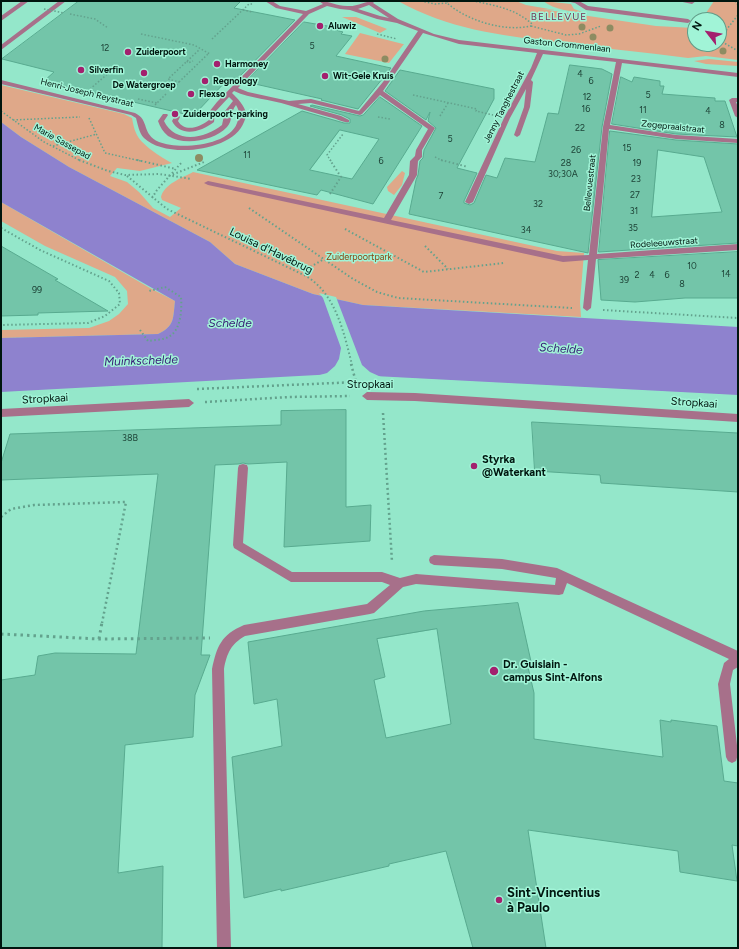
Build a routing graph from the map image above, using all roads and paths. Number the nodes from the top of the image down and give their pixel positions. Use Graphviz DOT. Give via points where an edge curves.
graph roads {
  1 [pos="26,1"];
  2 [pos="63,1"];
  3 [pos="421,1"];
  4 [pos="473,1"];
  5 [pos="569,1"];
  6 [pos="681,1"];
  7 [pos="693,1"];
  8 [pos="735,1"];
  9 [pos="270,2"];
  10 [pos="324,2"];
  11 [pos="371,2"];
  12 [pos="447,2"];
  13 [pos="738,6"];
  14 [pos="351,8"];
  15 [pos="44,9"];
  16 [pos="242,10"];
  17 [pos="252,12"];
  18 [pos="306,14"];
  19 [pos="738,15"];
  20 [pos="1,19"];
  21 [pos="687,21"];
  22 [pos="398,22"];
  23 [pos="108,28"];
  24 [pos="727,29"];
  25 [pos="422,31"];
  26 [pos="141,34"];
  27 [pos="212,40"];
  28 [pos="467,43"];
  29 [pos="727,45"];
  30 [pos="1,48"];
  31 [pos="200,48"];
  32 [pos="463,50"];
  33 [pos="541,51"];
  34 [pos="738,52"];
  35 [pos="404,59"];
  36 [pos="412,60"];
  37 [pos="620,60"];
  38 [pos="187,61"];
  39 [pos="193,61"];
  40 [pos="119,64"];
  41 [pos="738,75"];
  42 [pos="530,76"];
  43 [pos="1,82"];
  44 [pos="179,82"];
  45 [pos="174,88"];
  46 [pos="231,90"];
  47 [pos="380,92"];
  48 [pos="412,95"];
  49 [pos="138,99"];
  50 [pos="78,100"];
  51 [pos="738,100"];
  52 [pos="236,101"];
  53 [pos="289,103"];
  54 [pos="448,103"];
  55 [pos="159,104"];
  56 [pos="1,111"];
  57 [pos="360,113"];
  58 [pos="165,115"];
  59 [pos="738,116"];
  60 [pos="81,117"];
  61 [pos="88,117"];
  62 [pos="177,117"];
  63 [pos="507,118"];
  64 [pos="12,120"];
  65 [pos="396,120"];
  66 [pos="347,121"];
  67 [pos="432,128"];
  68 [pos="606,128"];
  69 [pos="97,134"];
  70 [pos="517,135"];
  71 [pos="738,141"];
  72 [pos="53,146"];
  73 [pos="418,157"];
  74 [pos="176,169"];
  75 [pos="482,171"];
  76 [pos="127,175"];
  77 [pos="169,176"];
  78 [pos="208,183"];
  79 [pos="152,198"];
  80 [pos="469,202"];
  81 [pos="245,205"];
  82 [pos="321,206"];
  83 [pos="386,221"];
  84 [pos="342,227"];
  85 [pos="1,228"];
  86 [pos="738,247"];
  87 [pos="591,258"];
  88 [pos="324,259"];
  89 [pos="511,263"];
  90 [pos="307,269"];
  91 [pos="149,291"];
  92 [pos="587,308"];
  93 [pos="738,318"];
  94 [pos="1,325"];
  95 [pos="140,330"];
  96 [pos="356,382"];
  97 [pos="368,396"];
  98 [pos="382,396"];
  99 [pos="189,403"];
  100 [pos="1,413"];
  101 [pos="738,418"];
  102 [pos="243,468"];
  103 [pos="1,517"];
  104 [pos="434,560"];
  105 [pos="562,576"];
  106 [pos="397,582"];
  107 [pos="1,634"];
  108 [pos="230,638"];
  109 [pos="99,639"];
  110 [pos="738,659"];
  111 [pos="732,757"];
  112 [pos="224,948"];
  1 -- 20 [label="street"];
  2 -- 30 [label="street"];
  3 -- 12 [label="path" via="435,4"];
  4 -- 12 [label="path" via="513,12 532,24 527,28 486,22 455,10"];
  5 -- 21 [label="street" via="577,2 586,8"];
  6 -- 7 [label="street"];
  8 -- 13 [label="path"];
  9 -- 16 [label="path" via="249,4"];
  9 -- 18 [label="street"];
  10 -- 14 [label="street, Gaston Crommenlaan" via="337,7"];
  10 -- 18 [label="street"];
  11 -- 14 [label="street, Gaston Crommenlaan"];
  11 -- 22 [label="street, Gaston Crommenlaan"];
  14 -- 22 [label="street, Gaston Crommenlaan"];
  15 -- 23 [label="path, bridge" via="95,19"];
  16 -- 17 [label="path"];
  16 -- 27 [label="path"];
  18 -- 46 [label="street"];
  19 -- 24 [label="path"];
  22 -- 25 [label="street, Gaston Crommenlaan"];
  25 -- 28 [label="street, Gaston Crommenlaan"];
  25 -- 35 [label="street"];
  26 -- 31 [label="path"];
  28 -- 32 [label="street"];
  28 -- 33 [label="street, Gaston Crommenlaan"];
  29 -- 34 [label="path"];
  31 -- 38 [label="path"];
  31 -- 44 [label="path" via="210,53"];
  33 -- 37 [label="street, Gaston Crommenlaan"];
  33 -- 42 [label="street, Jenny Tanghestraat"];
  35 -- 36 [label="street"];
  35 -- 47 [label="street"];
  37 -- 41 [label="street, Gaston Crommenlaan"];
  37 -- 68 [label="street, Bellevuestraat"];
  38 -- 39 [label="path"];
  38 -- 44 [label="path" via="168,80"];
  40 -- 50 [label="path"];
  42 -- 63 [label="street, Jenny Tanghestraat"];
  42 -- 70 [label="street" via="527,107"];
  43 -- 50 [label="street, Henri-Joseph Reystraat"];
  44 -- 45 [label="path"];
  46 -- 52 [label="street, Henri-Joseph Reystraat"];
  46 -- 53 [label="street"];
  46 -- 62 [label="street" via="214,108 212,122 205,127 197,130 180,127 175,121"];
  47 -- 57 [label="street"];
  47 -- 67 [label="street"];
  48 -- 54 [label="path"];
  49 -- 55 [label="path"];
  50 -- 52 [label="street, Henri-Joseph Reystraat" via="133,114 139,117 142,129 155,142 184,148 211,144 233,133 243,116"];
  51 -- 59 [label="street" via="732,100"];
  52 -- 58 [label="street" via="228,111 227,122 223,127 196,138 168,133 162,127 161,121"];
  53 -- 57 [label="street" via="311,101"];
  53 -- 66 [label="street"];
  54 -- 63 [label="path"];
  54 -- 67 [label="path"];
  56 -- 64 [label="path, Marie Sassepad"];
  57 -- 65 [label="path"];
  57 -- 82 [label="path" via="327,155 341,177"];
  60 -- 64 [label="path"];
  61 -- 69 [label="path"];
  63 -- 75 [label="street, Jenny Tanghestraat"];
  64 -- 72 [label="path, Marie Sassepad"];
  67 -- 73 [label="street" via="419,150"];
  68 -- 71 [label="street, Zegepraalstraat" via="676,137"];
  68 -- 87 [label="street, Bellevuestraat"];
  69 -- 72 [label="path"];
  69 -- 74 [label="path" via="105,153"];
  72 -- 76 [label="path, Marie Sassepad" via="78,161"];
  73 -- 75 [label="path" via="435,158"];
  73 -- 83 [label="street" via="414,161 413,175"];
  75 -- 80 [label="street, Jenny Tanghestraat"];
  76 -- 77 [label="path, Marie Sassepad"];
  76 -- 79 [label="path, Louisa d'Havébrug"];
  77 -- 78 [label="path, Marie Sassepad"];
  77 -- 79 [label="path"];
  78 -- 82 [label="street, Rodeleeuwstraat"];
  79 -- 96 [label="path, Louisa d'Havébrug" via="167,209 306,276 321,286 329,297 348,347"];
  81 -- 88 [label="path"];
  82 -- 83 [label="street, Rodeleeuwstraat"];
  83 -- 87 [label="street, Rodeleeuwstraat" via="563,259"];
  84 -- 89 [label="path" via="424,272"];
  85 -- 94 [label="path" via="40,250 109,281 119,293 120,304 105,316 88,323"];
  86 -- 87 [label="street, Rodeleeuwstraat"];
  87 -- 92 [label="street, Bellevuestraat"];
  88 -- 90 [label="path"];
  88 -- 92 [label="path" via="377,292 398,298"];
  91 -- 95 [label="path" via="165,287 181,297 182,306 177,329 171,336 148,341"];
  92 -- 93 [label="path"];
  97 -- 98 [label="street, Stropkaai"];
  97 -- 99 [label="path, Stropkaai" via="289,397"];
  98 -- 101 [label="street, Stropkaai"];
  98 -- 106 [label="path"];
  99 -- 100 [label="street, Stropkaai"];
  102 -- 106 [label="street" via="238,545 291,577 382,577"];
  103 -- 109 [label="path" via="10,509 34,505 126,502"];
  104 -- 105 [label="street" via="502,564"];
  105 -- 106 [label="street" via="559,590 416,579"];
  105 -- 110 [label="street"];
  106 -- 108 [label="street" via="370,609 244,631"];
  107 -- 109 [label="path"];
  108 -- 109 [label="path"];
  108 -- 112 [label="street" via="222,651 218,669"];
  110 -- 111 [label="street" via="728,667 724,684"];
}
